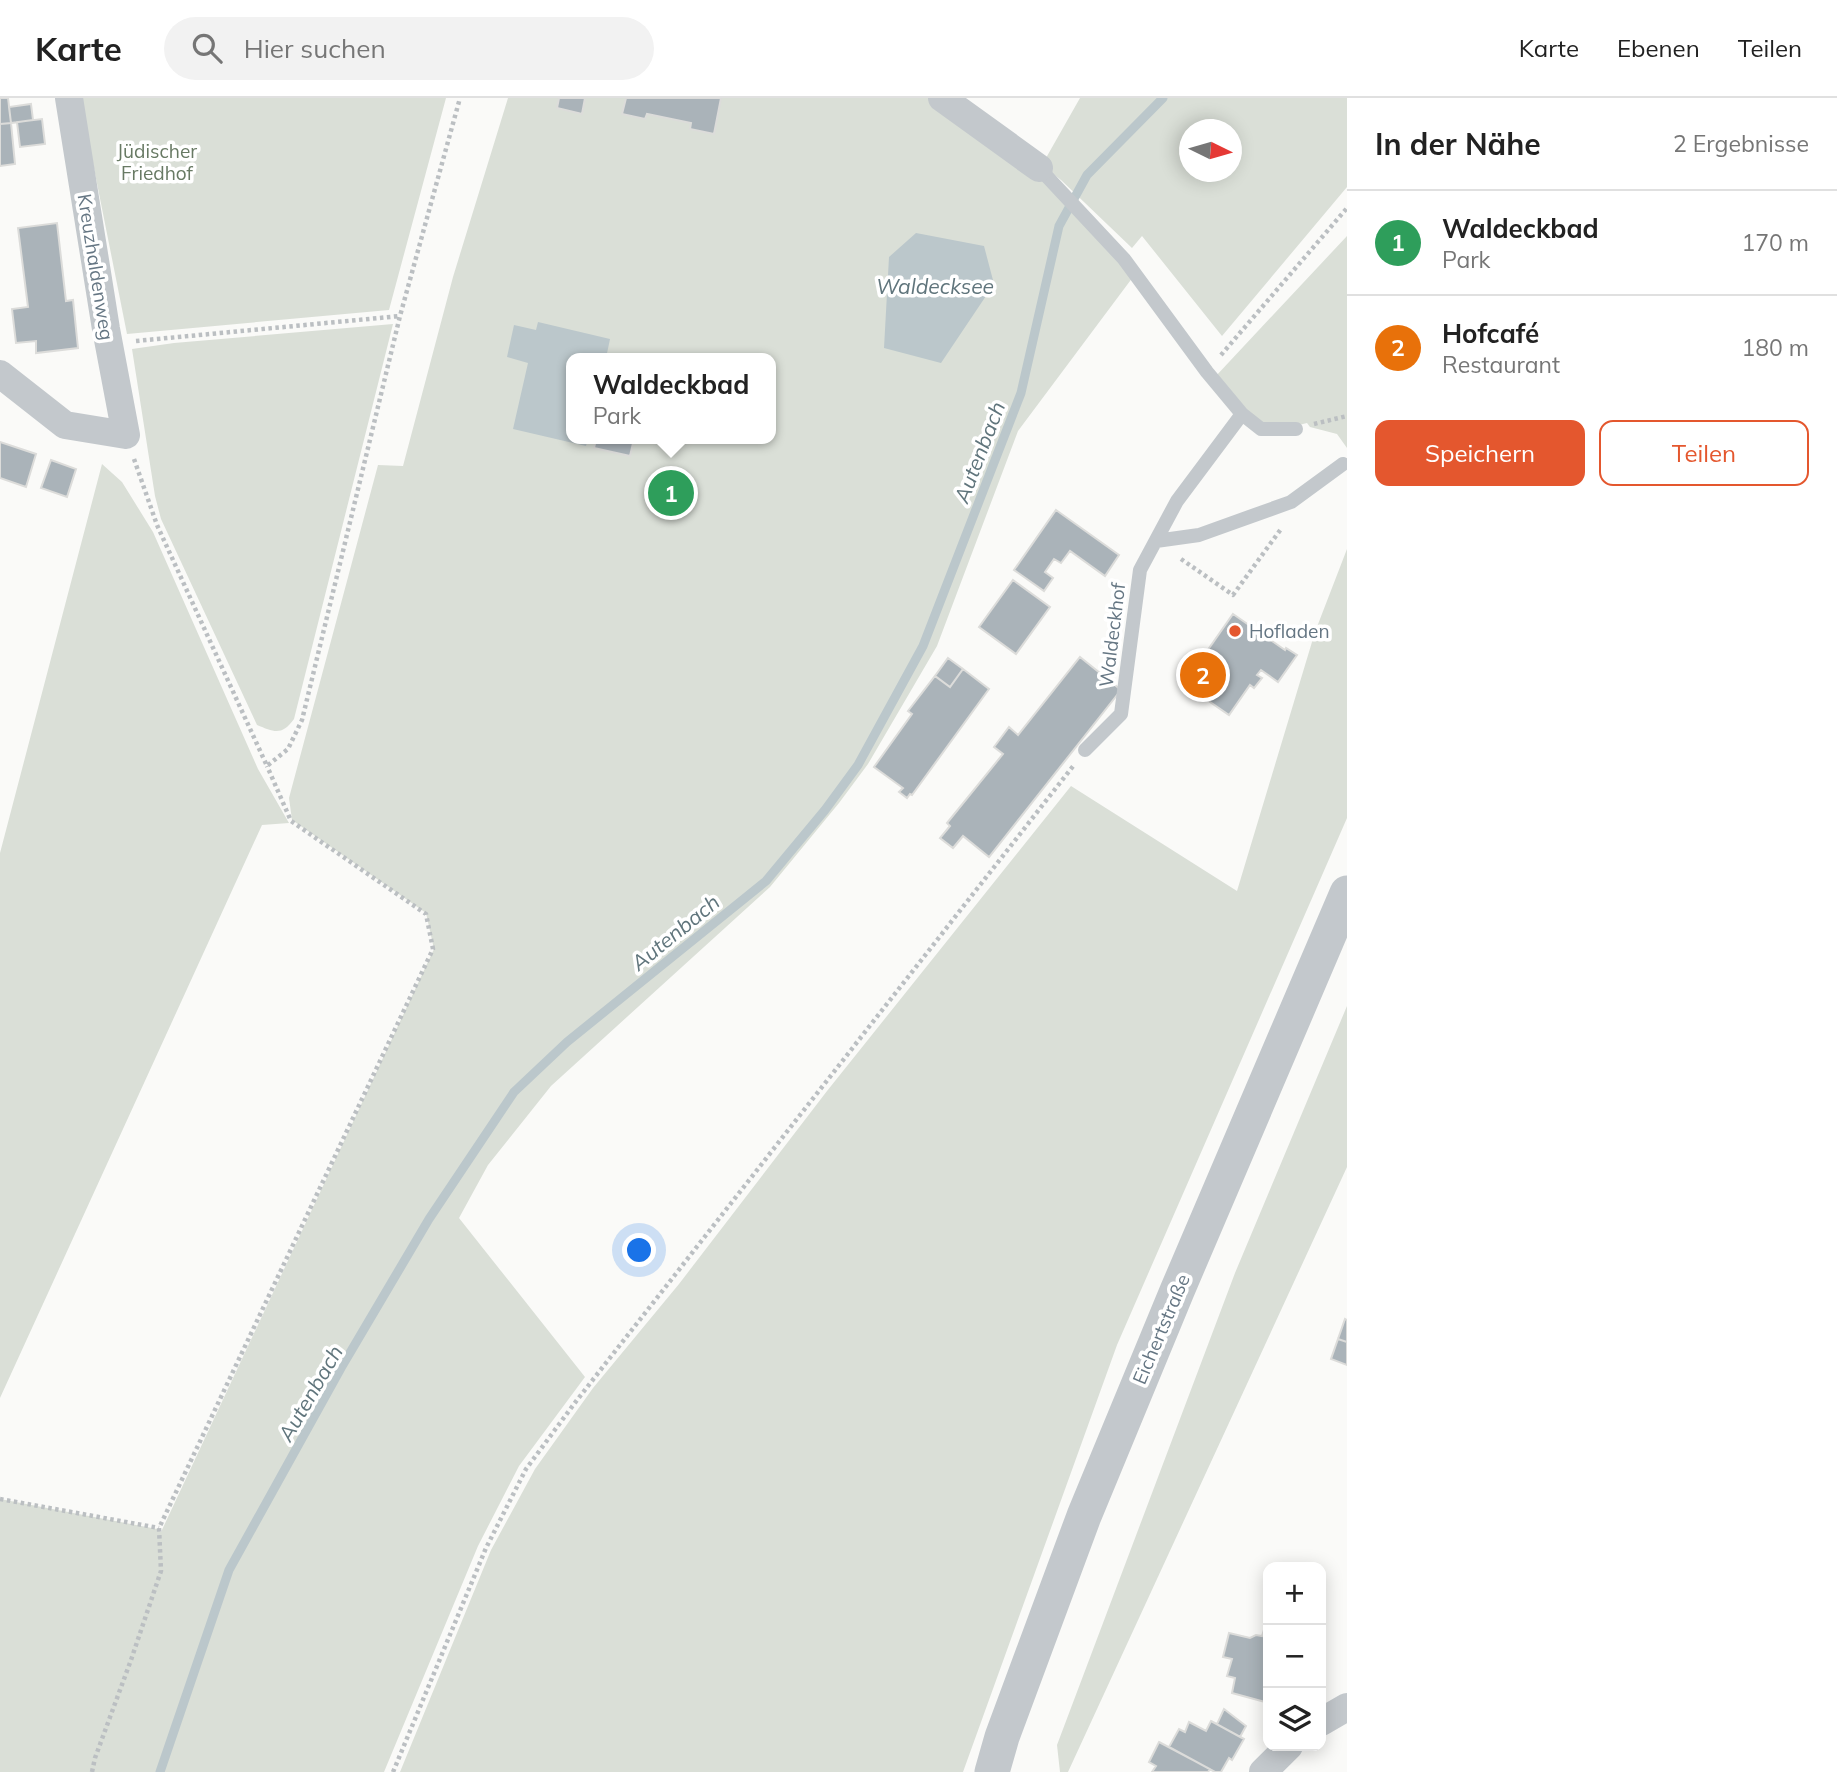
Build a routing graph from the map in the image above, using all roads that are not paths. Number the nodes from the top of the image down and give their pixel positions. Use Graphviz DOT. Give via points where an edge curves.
graph roads {
  1 [pos="69,98"];
  2 [pos="942,98"];
  3 [pos="1049,178"];
  4 [pos="0,374"];
  5 [pos="1242,414"];
  6 [pos="1296,429"];
  7 [pos="1343,464"];
  8 [pos="1156,541"];
  9 [pos="1085,750"];
  10 [pos="1347,893"];
  11 [pos="1347,1707"];
  12 [pos="1326,1719"];
  13 [pos="1284,1751"];
  14 [pos="992,1772"];
  15 [pos="1263,1772"];
  1 -- 4 [label="street, Kreuzhaldenweg" via="126,435 65,425"];
  2 -- 3 [label="street"];
  3 -- 5 [label="lane" via="1135,273"];
  5 -- 6 [label="lane" via="1261,429"];
  5 -- 8 [label="lane, Waldeckhof" via="1177,501"];
  7 -- 8 [label="lane" via="1291,502 1199,535"];
  8 -- 9 [label="lane, Waldeckhof" via="1140,570 1121,714"];
  10 -- 14 [label="street, Eichertstraße" via="1084,1516"];
  11 -- 12 [label="street"];
  13 -- 15 [label="street"];
}
